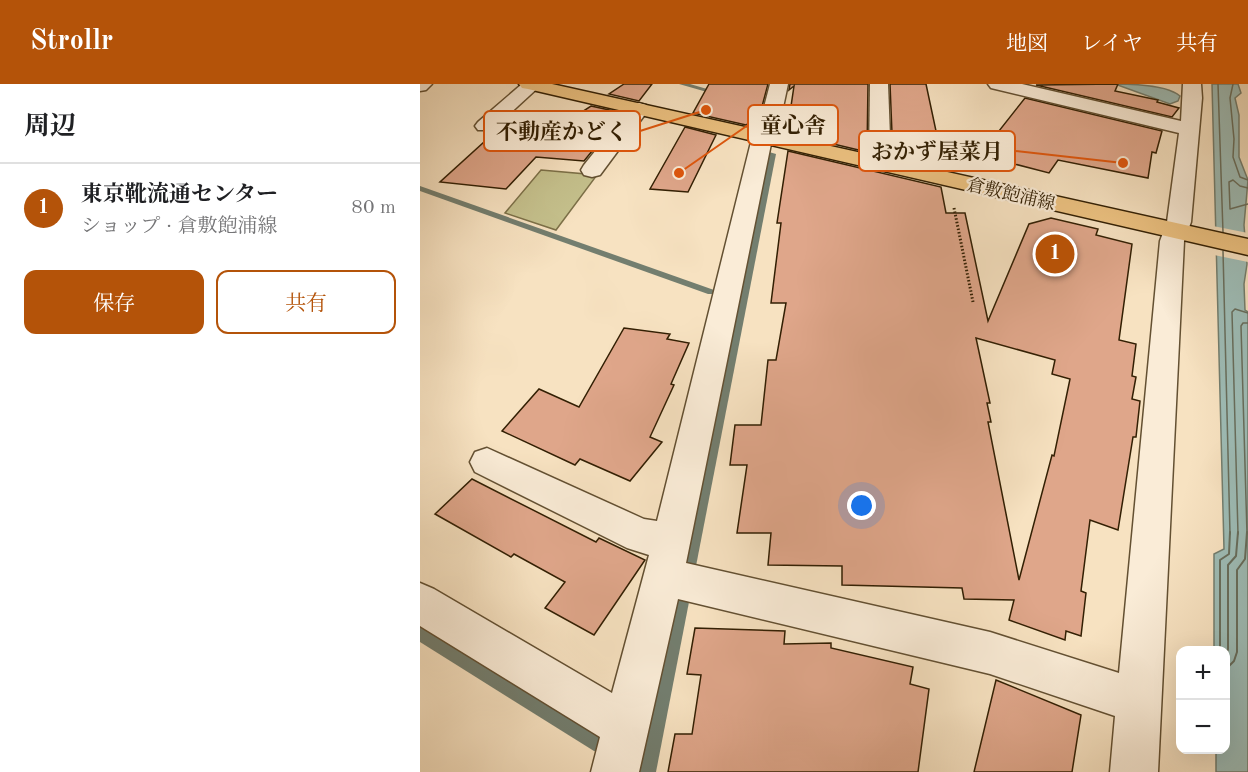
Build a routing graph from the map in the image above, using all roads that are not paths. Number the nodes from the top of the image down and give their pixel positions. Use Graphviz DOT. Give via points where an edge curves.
graph roads {
  1 [pos="530,84"];
  2 [pos="779,84"];
  3 [pos="879,84"];
  4 [pos="997,84"];
  5 [pos="1192,84"];
  6 [pos="639,109"];
  7 [pos="485,126"];
  8 [pos="1189,129"];
  9 [pos="762,138"];
  10 [pos="880,165"];
  11 [pos="592,170"];
  12 [pos="1181,233"];
  13 [pos="1248,248"];
  14 [pos="487,462"];
  15 [pos="678,571"];
  16 [pos="420,603"];
  17 [pos="1140,702"];
  18 [pos="627,727"];
  19 [pos="615,772"];
  20 [pos="1134,772"];
  1 -- 6 [label="main road, 倉敷飽浦線"];
  1 -- 7 [label="street"];
  2 -- 9 [label="street" via="768,131"];
  3 -- 10 [label="street"];
  4 -- 8 [label="street"];
  5 -- 8 [label="street"];
  6 -- 9 [label="main road, 倉敷飽浦線"];
  6 -- 11 [label="street"];
  8 -- 12 [label="street"];
  9 -- 10 [label="main road, 倉敷飽浦線"];
  9 -- 15 [label="street"];
  10 -- 12 [label="main road, 倉敷飽浦線"];
  12 -- 13 [label="main road, 倉敷飽浦線"];
  12 -- 17 [label="street" via="1172,241"];
  14 -- 15 [label="street" via="640,536"];
  15 -- 17 [label="street" via="990,653"];
  15 -- 18 [label="street"];
  16 -- 18 [label="street"];
  17 -- 20 [label="street"];
  18 -- 19 [label="street"];
}
